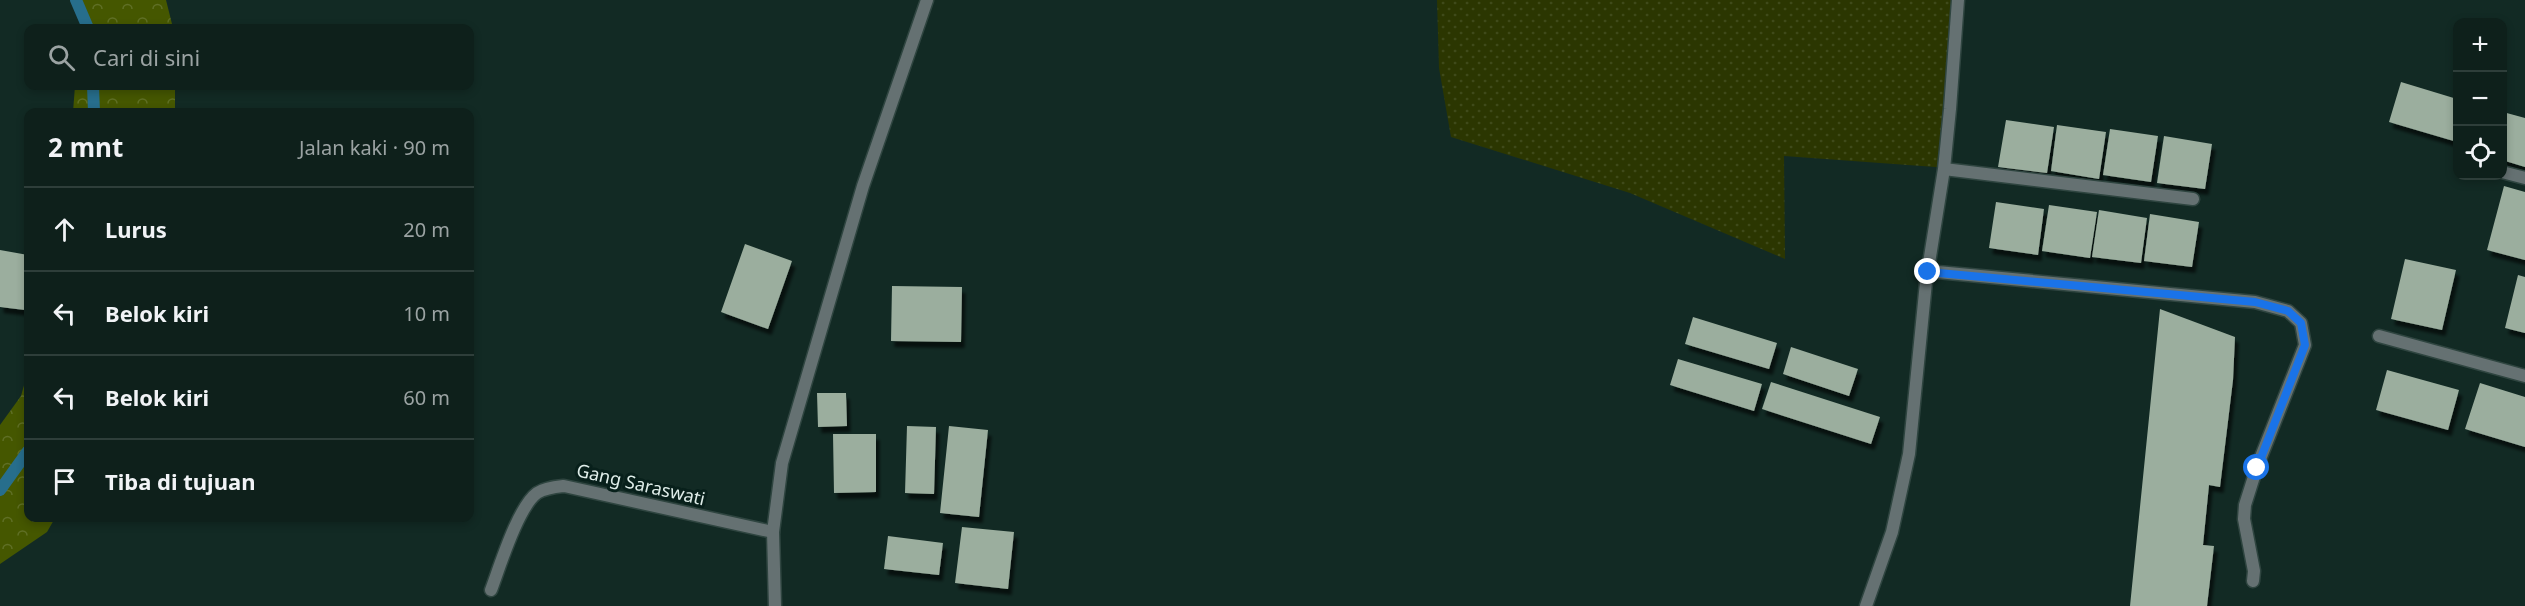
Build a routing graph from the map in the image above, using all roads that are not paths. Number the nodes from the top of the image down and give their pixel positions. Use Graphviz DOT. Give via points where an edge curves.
graph roads {
  1 [pos="927,0"];
  2 [pos="1958,0"];
  3 [pos="1944,169"];
  4 [pos="2507,173"];
  5 [pos="2525,178"];
  6 [pos="2193,199"];
  7 [pos="1928,272"];
  8 [pos="2379,336"];
  9 [pos="2525,376"];
  10 [pos="773,532"];
  11 [pos="2253,581"];
  12 [pos="490,590"];
  13 [pos="775,606"];
  14 [pos="1866,606"];
  1 -- 10 [label="street" via="863,186 785,452"];
  2 -- 3 [label="street"];
  3 -- 6 [label="street"];
  3 -- 7 [label="street"];
  4 -- 5 [label="street"];
  7 -- 11 [label="street" via="2255,302 2288,311 2301,323 2305,345 2246,505 2244,519"];
  7 -- 14 [label="street" via="1910,454 1892,532"];
  8 -- 9 [label="street"];
  10 -- 12 [label="street, Gang Saraswati" via="564,486 551,487 525,504"];
  10 -- 13 [label="street"];
}
